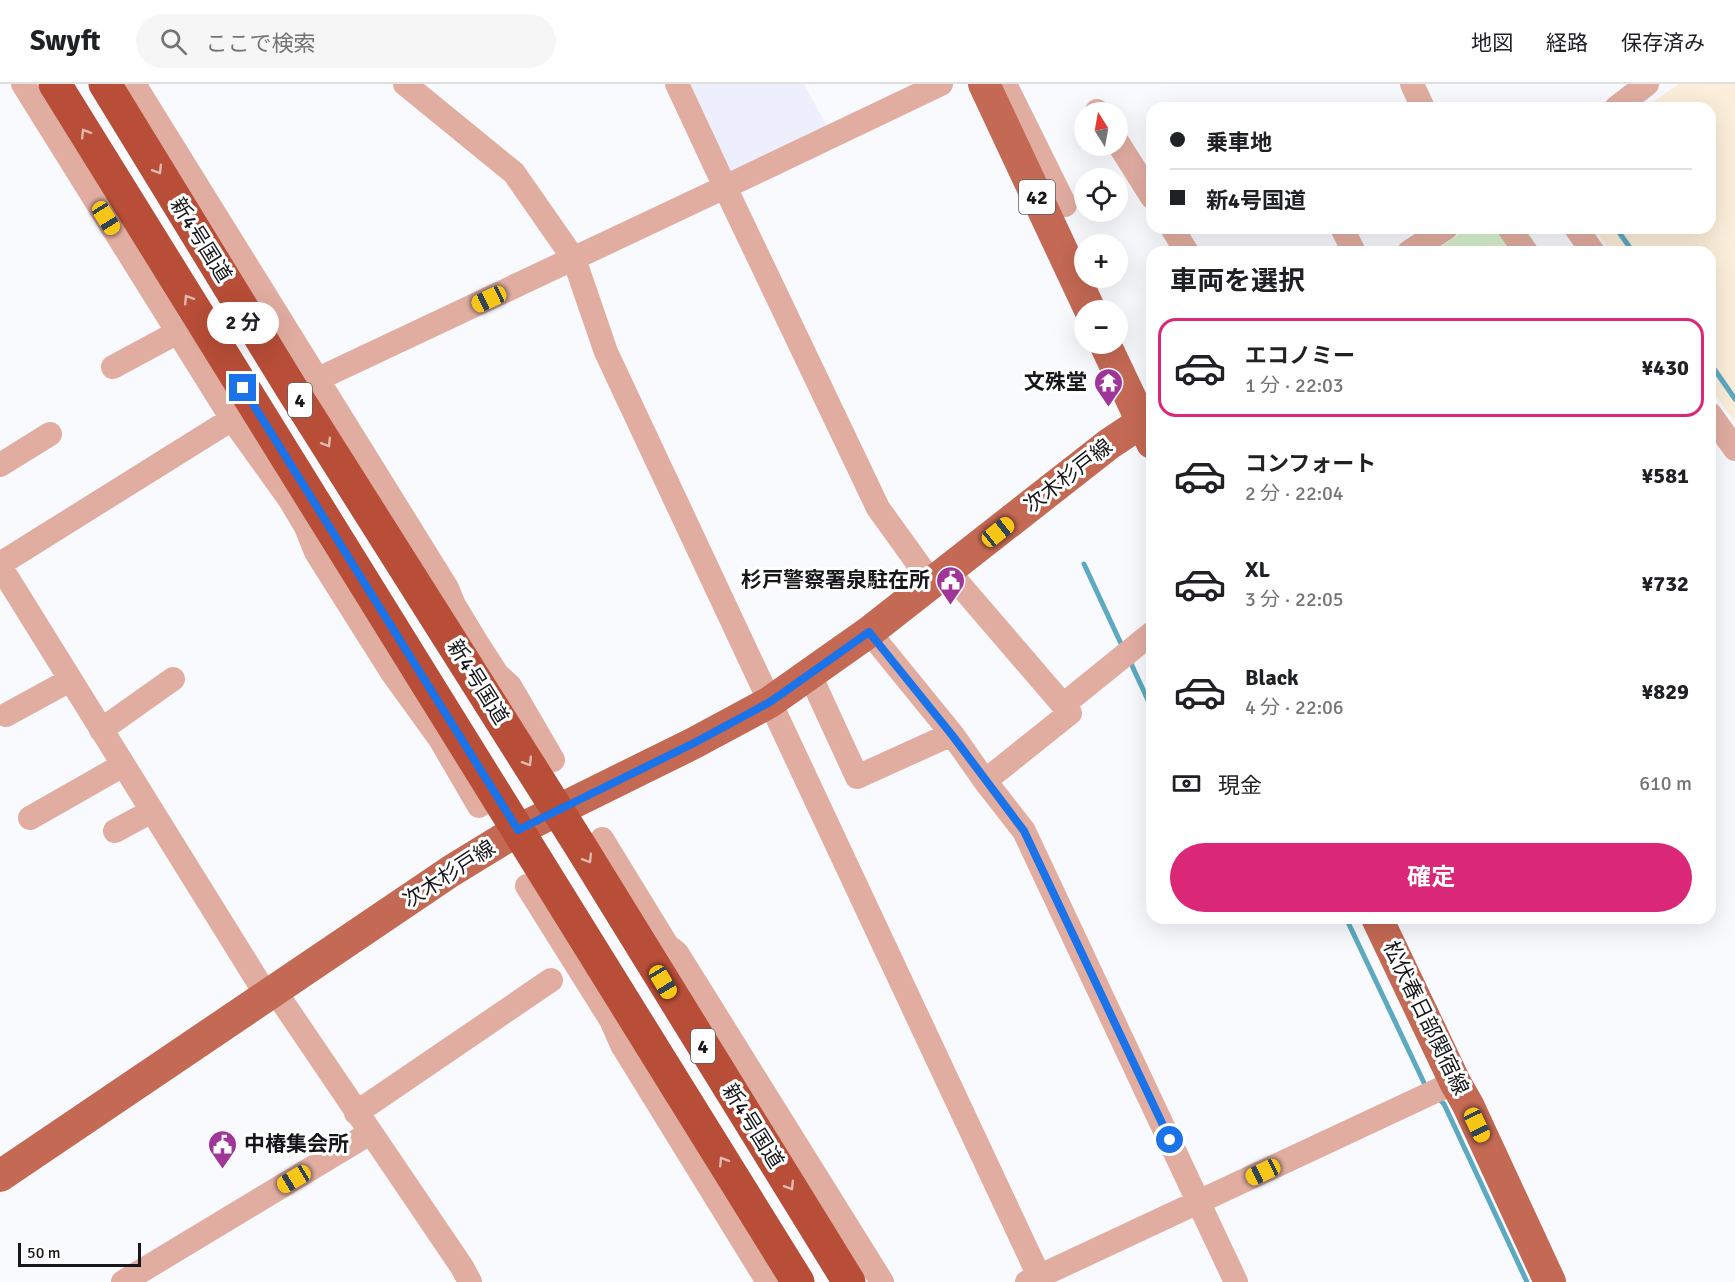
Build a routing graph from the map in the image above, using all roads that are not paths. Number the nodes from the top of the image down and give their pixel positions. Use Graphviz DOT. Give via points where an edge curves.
graph roads {
  1 [pos="23,84"];
  2 [pos="55,84"];
  3 [pos="105,84"];
  4 [pos="134,84"];
  5 [pos="405,84"];
  6 [pos="677,84"];
  7 [pos="941,84"];
  8 [pos="1412,84"];
  9 [pos="1647,84"];
  10 [pos="995,86"];
  11 [pos="1420,102"];
  12 [pos="1624,102"];
  13 [pos="1126,156"];
  14 [pos="725,187"];
  15 [pos="1146,187"];
  16 [pos="1065,206"];
  17 [pos="1437,234"];
  18 [pos="1418,246"];
  19 [pos="574,259"];
  20 [pos="1086,300"];
  21 [pos="258,308"];
  22 [pos="178,332"];
  23 [pos="1110,354"];
  24 [pos="113,367"];
  25 [pos="318,379"];
  26 [pos="232,419"];
  27 [pos="1146,421"];
  28 [pos="1716,422"];
  29 [pos="1146,428"];
  30 [pos="50,434"];
  31 [pos="1735,449"];
  32 [pos="0,465"];
  33 [pos="296,493"];
  34 [pos="0,565"];
  35 [pos="940,577"];
  36 [pos="869,632"];
  37 [pos="1146,638"];
  38 [pos="810,675"];
  39 [pos="172,679"];
  40 [pos="70,680"];
  41 [pos="770,702"];
  42 [pos="1063,705"];
  43 [pos="6,715"];
  44 [pos="101,730"];
  45 [pos="952,735"];
  46 [pos="553,760"];
  47 [pos="123,765"];
  48 [pos="984,780"];
  49 [pos="479,806"];
  50 [pos="557,810"];
  51 [pos="152,811"];
  52 [pos="30,818"];
  53 [pos="518,830"];
  54 [pos="115,831"];
  55 [pos="602,839"];
  56 [pos="527,886"];
  57 [pos="635,917"];
  58 [pos="1380,924"];
  59 [pos="551,980"];
  60 [pos="607,993"];
  61 [pos="271,994"];
  62 [pos="1455,1082"];
  63 [pos="356,1113"];
  64 [pos="370,1133"];
  65 [pos="0,1176"];
  66 [pos="1198,1202"];
  67 [pos="1034,1279"];
  68 [pos="123,1282"];
  69 [pos="470,1282"];
  70 [pos="768,1282"];
  71 [pos="798,1282"];
  72 [pos="849,1282"];
  73 [pos="882,1282"];
  74 [pos="1236,1282"];
  75 [pos="1550,1282"];
  1 -- 22 [label="street"];
  33 -- 2 [label="highway, 新4号国道 / 4, one-way"];
  3 -- 21 [label="highway, 新4号国道 / 4, one-way"];
  4 -- 21 [label="street"];
  5 -- 19 [label="street" via="514,172"];
  6 -- 14 [label="street"];
  7 -- 14 [label="street"];
  8 -- 11 [label="street"];
  9 -- 12 [label="street"];
  10 -- 16 [label="street"];
  10 -- 20 [label="main road, 42"];
  13 -- 15 [label="street"];
  14 -- 19 [label="street"];
  14 -- 35 [label="street" via="878,508"];
  17 -- 18 [label="street"];
  19 -- 25 [label="street"];
  19 -- 41 [label="street" via="606,352"];
  21 -- 25 [label="street"];
  21 -- 50 [label="highway, 新4号国道 / 4, one-way"];
  22 -- 24 [label="street"];
  22 -- 26 [label="street"];
  23 -- 27 [label="main road"];
  25 -- 46 [label="street" via="477,643 497,674 510,686"];
  26 -- 33 [label="street"];
  26 -- 34 [label="street"];
  28 -- 31 [label="street"];
  29 -- 35 [label="main road, 次木杉戸線" via="1109,444"];
  30 -- 32 [label="street"];
  33 -- 49 [label="street" via="316,552"];
  33 -- 53 [label="highway, 新4号国道 / 4"];
  34 -- 40 [label="street"];
  35 -- 36 [label="main road, 次木杉戸線"];
  35 -- 42 [label="street"];
  36 -- 38 [label="main road, 次木杉戸線"];
  36 -- 45 [label="street"];
  37 -- 42 [label="street"];
  38 -- 41 [label="main road, 次木杉戸線"];
  38 -- 45 [label="street" via="857,777"];
  39 -- 44 [label="street"];
  40 -- 43 [label="street"];
  40 -- 44 [label="street"];
  41 -- 50 [label="main road, 次木杉戸線"];
  41 -- 67 [label="street"];
  42 -- 48 [label="street" via="1070,713"];
  44 -- 47 [label="street"];
  45 -- 48 [label="street"];
  47 -- 51 [label="street"];
  47 -- 52 [label="street"];
  48 -- 66 [label="street" via="1024,831"];
  50 -- 53 [label="main road, 次木杉戸線"];
  50 -- 57 [label="highway, 新4号国道 / 4, one-way"];
  51 -- 54 [label="street"];
  51 -- 61 [label="street"];
  53 -- 60 [label="highway, 新4号国道 / 4"];
  53 -- 61 [label="main road, 次木杉戸線"];
  55 -- 57 [label="street" via="625,874"];
  56 -- 60 [label="street"];
  57 -- 72 [label="highway, 新4号国道 / 4, one-way"];
  57 -- 73 [label="street" via="677,953"];
  58 -- 62 [label="main road, 松伏春日部関宿線"];
  59 -- 63 [label="street"];
  60 -- 70 [label="street" via="611,1020 622,1046"];
  71 -- 60 [label="highway, 新4号国道 / 4, one-way"];
  61 -- 63 [label="street"];
  61 -- 65 [label="main road, 次木杉戸線"];
  62 -- 66 [label="street"];
  62 -- 75 [label="main road, 松伏春日部関宿線"];
  63 -- 64 [label="street"];
  64 -- 68 [label="street"];
  64 -- 69 [label="street"];
  66 -- 67 [label="street"];
  66 -- 74 [label="street"];
}
